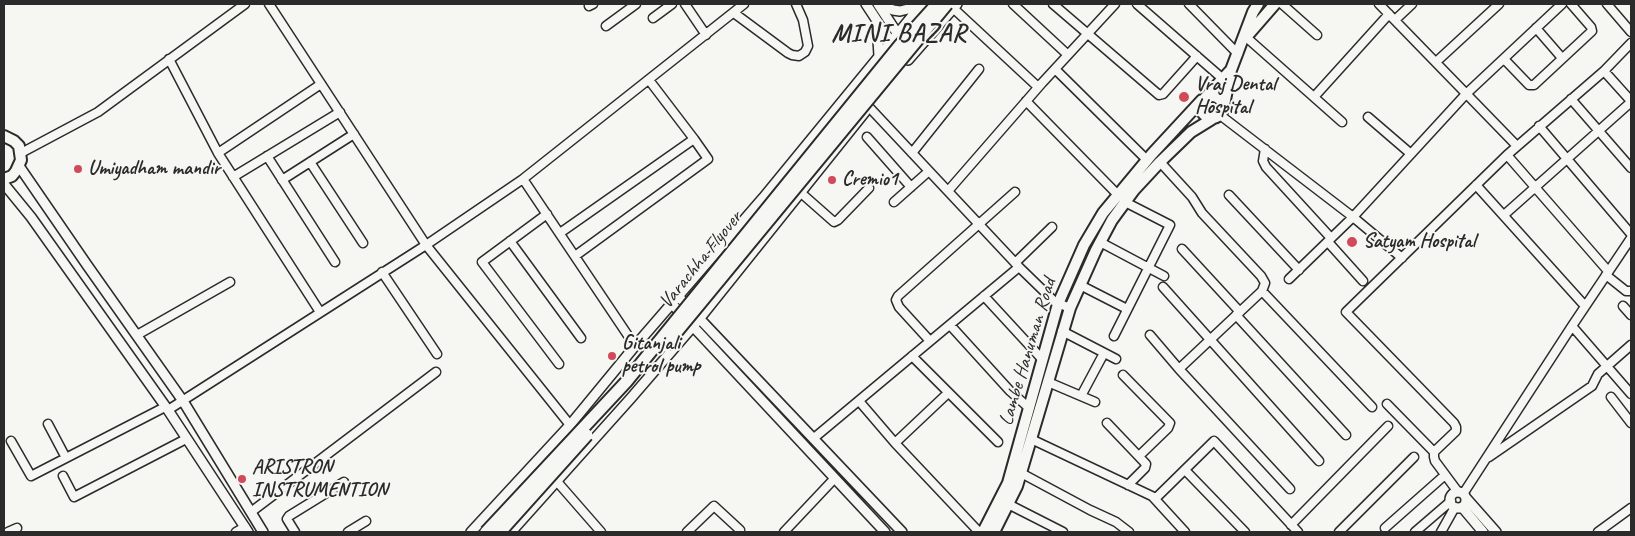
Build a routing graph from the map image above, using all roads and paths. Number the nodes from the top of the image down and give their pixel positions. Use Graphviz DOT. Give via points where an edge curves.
graph roads {
  1 [pos="245,4"];
  2 [pos="269,4"];
  3 [pos="636,4"];
  4 [pos="672,4"];
  5 [pos="685,4"];
  6 [pos="744,4"];
  7 [pos="796,4"];
  8 [pos="866,4"];
  9 [pos="880,4"];
  10 [pos="922,4"];
  11 [pos="936,4"];
  12 [pos="1013,4"];
  13 [pos="1052,4"];
  14 [pos="1115,4"];
  15 [pos="1188,4"];
  16 [pos="1258,4"];
  17 [pos="1275,4"];
  18 [pos="1282,4"];
  19 [pos="1379,4"];
  20 [pos="1412,4"];
  21 [pos="1499,4"];
  22 [pos="1562,4"];
  23 [pos="1571,4"];
  24 [pos="1607,4"];
  25 [pos="952,5"];
  26 [pos="1140,5"];
  27 [pos="734,12"];
  28 [pos="1392,17"];
  29 [pos="653,18"];
  30 [pos="876,20"];
  31 [pos="606,26"];
  32 [pos="1536,28"];
  33 [pos="1631,32"];
  34 [pos="898,33"];
  35 [pos="706,34"];
  36 [pos="1087,34"];
  37 [pos="1317,35"];
  38 [pos="1244,39"];
  39 [pos="891,41"];
  40 [pos="1631,44"];
  41 [pos="913,54"];
  42 [pos="1238,54"];
  43 [pos="1068,55"];
  44 [pos="879,56"];
  45 [pos="1197,56"];
  46 [pos="1562,58"];
  47 [pos="169,59"];
  48 [pos="1504,59"];
  49 [pos="1436,62"];
  50 [pos="905,63"];
  51 [pos="980,69"];
  52 [pos="1055,69"];
  53 [pos="1231,70"];
  54 [pos="1604,71"];
  55 [pos="1223,79"];
  56 [pos="649,80"];
  57 [pos="321,84"];
  58 [pos="1038,88"];
  59 [pos="1466,94"];
  60 [pos="1314,97"];
  61 [pos="1204,99"];
  62 [pos="1571,99"];
  63 [pos="1026,101"];
  64 [pos="1631,102"];
  65 [pos="869,107"];
  66 [pos="340,112"];
  67 [pos="1218,114"];
  68 [pos="1368,117"];
  69 [pos="1342,122"];
  70 [pos="1539,126"];
  71 [pos="1599,131"];
  72 [pos="354,134"];
  73 [pos="4,136"];
  74 [pos="867,137"];
  75 [pos="694,139"];
  76 [pos="1517,146"];
  77 [pos="1264,149"];
  78 [pos="21,153"];
  79 [pos="218,153"];
  80 [pos="912,153"];
  81 [pos="1411,154"];
  82 [pos="1507,155"];
  83 [pos="267,156"];
  84 [pos="1147,160"];
  85 [pos="1567,160"];
  86 [pos="310,162"];
  87 [pos="1160,162"];
  88 [pos="20,166"];
  89 [pos="1631,168"];
  90 [pos="929,171"];
  91 [pos="233,176"];
  92 [pos="4,179"];
  93 [pos="523,179"];
  94 [pos="282,180"];
  95 [pos="4,184"];
  96 [pos="1476,185"];
  97 [pos="911,187"];
  98 [pos="1535,187"];
  99 [pos="869,188"];
  100 [pos="948,191"];
  101 [pos="800,192"];
  102 [pos="1015,192"];
  103 [pos="1229,195"];
  104 [pos="1121,198"];
  105 [pos="894,202"];
  106 [pos="547,214"];
  107 [pos="1504,215"];
  108 [pos="1353,218"];
  109 [pos="979,224"];
  110 [pos="1052,227"];
  111 [pos="560,233"];
  112 [pos="1631,236"];
  113 [pos="510,240"];
  114 [pos="1330,240"];
  115 [pos="1100,242"];
  116 [pos="363,243"];
  117 [pos="426,245"];
  118 [pos="1182,249"];
  119 [pos="575,256"];
  120 [pos="1402,258"];
  121 [pos="335,262"];
  122 [pos="1017,265"];
  123 [pos="1148,267"];
  124 [pos="1299,270"];
  125 [pos="382,272"];
  126 [pos="1607,273"];
  127 [pos="1164,276"];
  128 [pos="1289,279"];
  129 [pos="1363,281"];
  130 [pos="230,282"];
  131 [pos="1080,285"];
  132 [pos="1163,288"];
  133 [pos="1262,291"];
  134 [pos="1631,291"];
  135 [pos="678,296"];
  136 [pos="984,296"];
  137 [pos="672,304"];
  138 [pos="1058,304"];
  139 [pos="1585,306"];
  140 [pos="1623,306"];
  141 [pos="1070,308"];
  142 [pos="1127,310"];
  143 [pos="320,312"];
  144 [pos="1238,313"];
  145 [pos="1631,315"];
  146 [pos="700,318"];
  147 [pos="950,325"];
  148 [pos="693,326"];
  149 [pos="1572,326"];
  150 [pos="1062,331"];
  151 [pos="1150,334"];
  152 [pos="137,336"];
  153 [pos="1114,336"];
  154 [pos="581,338"];
  155 [pos="1210,340"];
  156 [pos="930,342"];
  157 [pos="635,346"];
  158 [pos="1630,348"];
  159 [pos="1104,353"];
  160 [pos="437,354"];
  161 [pos="912,356"];
  162 [pos="1042,359"];
  163 [pos="1116,359"];
  164 [pos="559,364"];
  165 [pos="1607,366"];
  166 [pos="1179,368"];
  167 [pos="436,372"];
  168 [pos="1123,375"];
  169 [pos="1048,382"];
  170 [pos="948,392"];
  171 [pos="1631,394"];
  172 [pos="1081,396"];
  173 [pos="1611,396"];
  174 [pos="183,401"];
  175 [pos="859,401"];
  176 [pos="1095,402"];
  177 [pos="1387,404"];
  178 [pos="1028,407"];
  179 [pos="1372,407"];
  180 [pos="166,409"];
  181 [pos="1107,423"];
  182 [pos="1631,423"];
  183 [pos="48,424"];
  184 [pos="570,425"];
  185 [pos="1388,426"];
  186 [pos="1346,435"];
  187 [pos="814,438"];
  188 [pos="186,439"];
  189 [pos="1031,439"];
  190 [pos="11,441"];
  191 [pos="998,442"];
  192 [pos="895,443"];
  193 [pos="1434,452"];
  194 [pos="1139,456"];
  195 [pos="1414,456"];
  196 [pos="66,458"];
  197 [pos="1485,460"];
  198 [pos="536,461"];
  199 [pos="1319,461"];
  200 [pos="1185,470"];
  201 [pos="1021,473"];
  202 [pos="1445,475"];
  203 [pos="63,476"];
  204 [pos="834,479"];
  205 [pos="556,480"];
  206 [pos="344,482"];
  207 [pos="1128,485"];
  208 [pos="1290,489"];
  209 [pos="1153,497"];
  210 [pos="1459,500"];
  211 [pos="1008,504"];
  212 [pos="1631,508"];
  213 [pos="251,512"];
  214 [pos="366,521"];
  215 [pos="1291,525"];
  216 [pos="17,528"];
  217 [pos="1385,528"];
  218 [pos="246,530"];
  219 [pos="740,530"];
  220 [pos="8,532"];
  221 [pos="236,532"];
  222 [pos="263,532"];
  223 [pos="295,532"];
  224 [pos="348,532"];
  225 [pos="471,532"];
  226 [pos="486,532"];
  227 [pos="500,532"];
  228 [pos="511,532"];
  229 [pos="601,532"];
  230 [pos="688,532"];
  231 [pos="784,532"];
  232 [pos="885,532"];
  233 [pos="902,532"];
  234 [pos="979,532"];
  235 [pos="983,532"];
  236 [pos="994,532"];
  237 [pos="1063,532"];
  238 [pos="1129,532"];
  239 [pos="1185,532"];
  240 [pos="1245,532"];
  241 [pos="1298,532"];
  242 [pos="1339,532"];
  243 [pos="1415,532"];
  244 [pos="1441,532"];
  245 [pos="1483,532"];
  246 [pos="1496,532"];
  247 [pos="1598,532"];
  1 -- 47 [label="street"];
  2 -- 57 [label="street"];
  3 -- 31 [label="street"];
  4 -- 29 [label="street"];
  5 -- 35 [label="street"];
  6 -- 27 [label="street"];
  7 -- 27 [label="street" via="808,46 799,56 788,53"];
  8 -- 30 [label="street"];
  9 -- 10 [label="street" via="900,11"];
  9 -- 34 [label="street"];
  10 -- 34 [label="street"];
  11 -- 226 [label="main road, Varachha Flyover, bridge" via="626,382"];
  12 -- 43 [label="street"];
  13 -- 36 [label="street"];
  14 -- 36 [label="street"];
  15 -- 42 [label="street"];
  16 -- 38 [label="main road"];
  17 -- 38 [label="main road"];
  18 -- 37 [label="street"];
  19 -- 28 [label="street"];
  20 -- 28 [label="street"];
  21 -- 49 [label="street"];
  22 -- 32 [label="street"];
  23 -- 46 [label="street" via="1592,30"];
  24 -- 33 [label="street"];
  25 -- 41 [label="street"];
  25 -- 58 [label="street"];
  25 -- 227 [label="main road, Varachha Flyover, bridge" via="644,372"];
  26 -- 45 [label="street"];
  27 -- 35 [label="street"];
  28 -- 49 [label="street"];
  28 -- 60 [label="street"];
  30 -- 39 [label="street"];
  30 -- 44 [label="street"];
  32 -- 46 [label="street"];
  32 -- 48 [label="street"];
  34 -- 39 [label="street"];
  34 -- 41 [label="street"];
  35 -- 56 [label="street"];
  36 -- 43 [label="street"];
  36 -- 45 [label="street" via="1159,95"];
  38 -- 42 [label="main road"];
  38 -- 60 [label="street"];
  39 -- 44 [label="street"];
  39 -- 50 [label="street"];
  40 -- 54 [label="street"];
  41 -- 50 [label="street"];
  42 -- 53 [label="main road"];
  43 -- 52 [label="street"];
  44 -- 135 [label="street" via="764,198"];
  45 -- 55 [label="street"];
  46 -- 48 [label="street" via="1532,85"];
  47 -- 78 [label="street" via="98,112"];
  47 -- 79 [label="street"];
  48 -- 59 [label="street"];
  49 -- 59 [label="street"];
  50 -- 65 [label="street"];
  51 -- 80 [label="street"];
  52 -- 58 [label="street"];
  52 -- 84 [label="street"];
  53 -- 55 [label="main road, Lambe Hanuman Road"];
  53 -- 67 [label="main road"];
  54 -- 62 [label="street"];
  54 -- 64 [label="street"];
  55 -- 61 [label="main road, Lambe Hanuman Road"];
  56 -- 75 [label="street"];
  56 -- 93 [label="street"];
  57 -- 66 [label="street"];
  57 -- 79 [label="street"];
  58 -- 63 [label="street"];
  59 -- 76 [label="street"];
  59 -- 81 [label="street"];
  60 -- 69 [label="street"];
  61 -- 67 [label="main road" via="1200,107 1205,117"];
  61 -- 67 [label="main road" via="1217,96 1222,102"];
  61 -- 84 [label="main road, Lambe Hanuman Road"];
  62 -- 70 [label="street"];
  62 -- 71 [label="street"];
  63 -- 100 [label="street"];
  63 -- 104 [label="street"];
  64 -- 71 [label="street"];
  65 -- 80 [label="street"];
  65 -- 101 [label="street"];
  66 -- 72 [label="street"];
  66 -- 83 [label="street"];
  67 -- 77 [label="street"];
  67 -- 87 [label="main road, Lambe Hanuman Road" via="1191,132"];
  68 -- 81 [label="street"];
  70 -- 76 [label="street"];
  70 -- 85 [label="street"];
  71 -- 85 [label="street"];
  71 -- 89 [label="street"];
  72 -- 86 [label="street"];
  72 -- 117 [label="street"];
  73 -- 78 [label="main road" via="14,141"];
  74 -- 97 [label="street"];
  75 -- 111 [label="street"];
  75 -- 119 [label="street" via="708,159"];
  76 -- 82 [label="street"];
  77 -- 108 [label="street"];
  77 -- 114 [label="street" via="1266,168"];
  78 -- 88 [label="main road"];
  79 -- 91 [label="street"];
  80 -- 90 [label="street"];
  81 -- 108 [label="street"];
  82 -- 96 [label="street"];
  82 -- 98 [label="street"];
  83 -- 91 [label="street"];
  83 -- 94 [label="street"];
  84 -- 104 [label="main road, Lambe Hanuman Road"];
  85 -- 98 [label="street"];
  85 -- 112 [label="street"];
  86 -- 94 [label="street"];
  86 -- 116 [label="street"];
  87 -- 104 [label="main road, Lambe Hanuman Road"];
  87 -- 133 [label="street" via="1261,276 1265,283"];
  88 -- 92 [label="main road" via="12,176"];
  88 -- 152 [label="street"];
  90 -- 97 [label="street"];
  90 -- 100 [label="street"];
  91 -- 143 [label="street"];
  93 -- 106 [label="street"];
  93 -- 117 [label="street"];
  94 -- 121 [label="street"];
  95 -- 180 [label="street" via="31,217"];
  96 -- 107 [label="street"];
  96 -- 120 [label="street"];
  97 -- 105 [label="street"];
  98 -- 107 [label="street"];
  98 -- 126 [label="street"];
  99 -- 101 [label="street" via="834,222"];
  100 -- 109 [label="street"];
  101 -- 146 [label="street"];
  102 -- 109 [label="street"];
  103 -- 124 [label="street"];
  104 -- 115 [label="main road, Lambe Hanuman Road"];
  104 -- 123 [label="street" via="1170,224"];
  104 -- 138 [label="main road, Lambe Hanuman Road" via="1103,213 1084,244"];
  106 -- 111 [label="street"];
  106 -- 113 [label="street"];
  107 -- 139 [label="street"];
  108 -- 114 [label="street"];
  108 -- 120 [label="street"];
  109 -- 122 [label="street"];
  109 -- 156 [label="street" via="896,300"];
  110 -- 122 [label="street"];
  111 -- 119 [label="street"];
  112 -- 126 [label="street"];
  113 -- 154 [label="street"];
  113 -- 164 [label="street" via="482,262"];
  114 -- 124 [label="street"];
  114 -- 129 [label="street"];
  115 -- 123 [label="street"];
  115 -- 131 [label="main road, Lambe Hanuman Road"];
  117 -- 125 [label="street"];
  117 -- 184 [label="street"];
  118 -- 144 [label="street"];
  119 -- 157 [label="street"];
  120 -- 193 [label="street" via="1346,312 1454,423 1454,434"];
  122 -- 136 [label="street"];
  122 -- 138 [label="street"];
  123 -- 127 [label="street"];
  123 -- 142 [label="street"];
  124 -- 128 [label="street"];
  125 -- 143 [label="street"];
  125 -- 160 [label="street"];
  126 -- 134 [label="street" via="1626,291"];
  126 -- 139 [label="street"];
  130 -- 152 [label="street"];
  131 -- 141 [label="main road, Lambe Hanuman Road"];
  131 -- 142 [label="street"];
  132 -- 155 [label="street"];
  133 -- 144 [label="street"];
  133 -- 179 [label="street"];
  135 -- 137 [label="street"];
  135 -- 146 [label="street"];
  136 -- 147 [label="street"];
  136 -- 162 [label="street"];
  137 -- 148 [label="street"];
  137 -- 157 [label="street"];
  138 -- 141 [label="street"];
  138 -- 162 [label="main road, Lambe Hanuman Road"];
  139 -- 149 [label="street"];
  140 -- 145 [label="street"];
  141 -- 150 [label="main road, Lambe Hanuman Road"];
  142 -- 153 [label="street"];
  143 -- 174 [label="street"];
  144 -- 155 [label="street"];
  144 -- 186 [label="street"];
  146 -- 148 [label="street"];
  146 -- 187 [label="street"];
  147 -- 156 [label="street"];
  147 -- 178 [label="street"];
  148 -- 204 [label="street"];
  148 -- 205 [label="street"];
  149 -- 165 [label="street"];
  149 -- 197 [label="street"];
  150 -- 159 [label="street"];
  150 -- 169 [label="main road, Lambe Hanuman Road"];
  151 -- 166 [label="street"];
  152 -- 174 [label="street"];
  155 -- 166 [label="street"];
  155 -- 199 [label="street"];
  156 -- 161 [label="street"];
  157 -- 184 [label="street"];
  158 -- 165 [label="street"];
  159 -- 163 [label="street"];
  159 -- 172 [label="street"];
  161 -- 170 [label="street"];
  161 -- 175 [label="street"];
  162 -- 178 [label="main road, Lambe Hanuman Road"];
  165 -- 171 [label="street"];
  165 -- 197 [label="street" via="1592,386"];
  166 -- 208 [label="street"];
  167 -- 213 [label="street"];
  168 -- 194 [label="street" via="1170,423"];
  169 -- 172 [label="street"];
  169 -- 189 [label="main road, Lambe Hanuman Road"];
  170 -- 191 [label="street"];
  170 -- 192 [label="street"];
  172 -- 176 [label="street"];
  173 -- 182 [label="street"];
  174 -- 180 [label="street"];
  174 -- 213 [label="street"];
  175 -- 187 [label="street"];
  175 -- 192 [label="street"];
  177 -- 193 [label="street"];
  178 -- 235 [label="main road, Lambe Hanuman Road" via="1008,483"];
  180 -- 188 [label="street"];
  180 -- 196 [label="street"];
  181 -- 194 [label="street"];
  183 -- 196 [label="street"];
  184 -- 198 [label="street"];
  185 -- 215 [label="street"];
  187 -- 233 [label="street"];
  188 -- 203 [label="street" via="74,497"];
  188 -- 218 [label="street"];
  189 -- 201 [label="main road, Lambe Hanuman Road"];
  189 -- 207 [label="street"];
  190 -- 196 [label="street" via="31,476"];
  192 -- 234 [label="street"];
  193 -- 202 [label="street" via="1435,461"];
  194 -- 207 [label="street" via="1146,466"];
  195 -- 242 [label="street"];
  197 -- 210 [label="street"];
  198 -- 205 [label="street"];
  198 -- 225 [label="street"];
  200 -- 209 [label="street" via="1156,498"];
  200 -- 215 [label="street" via="1214,441"];
  200 -- 240 [label="street"];
  201 -- 211 [label="main road, Lambe Hanuman Road"];
  201 -- 238 [label="street" via="1116,522"];
  202 -- 210 [label="street"];
  202 -- 217 [label="street"];
  204 -- 231 [label="street"];
  204 -- 232 [label="street"];
  205 -- 228 [label="street"];
  205 -- 229 [label="street"];
  206 -- 223 [label="street" via="288,518"];
  207 -- 209 [label="street"];
  209 -- 239 [label="street"];
  210 -- 243 [label="street"];
  210 -- 244 [label="street"];
  210 -- 245 [label="street"];
  210 -- 246 [label="street"];
  211 -- 236 [label="main road, Lambe Hanuman Road"];
  211 -- 237 [label="street"];
  212 -- 247 [label="street"];
  213 -- 222 [label="street"];
  214 -- 224 [label="street"];
  215 -- 241 [label="street"];
  216 -- 220 [label="street"];
  218 -- 221 [label="street"];
  219 -- 230 [label="street" via="714,506"];
}
